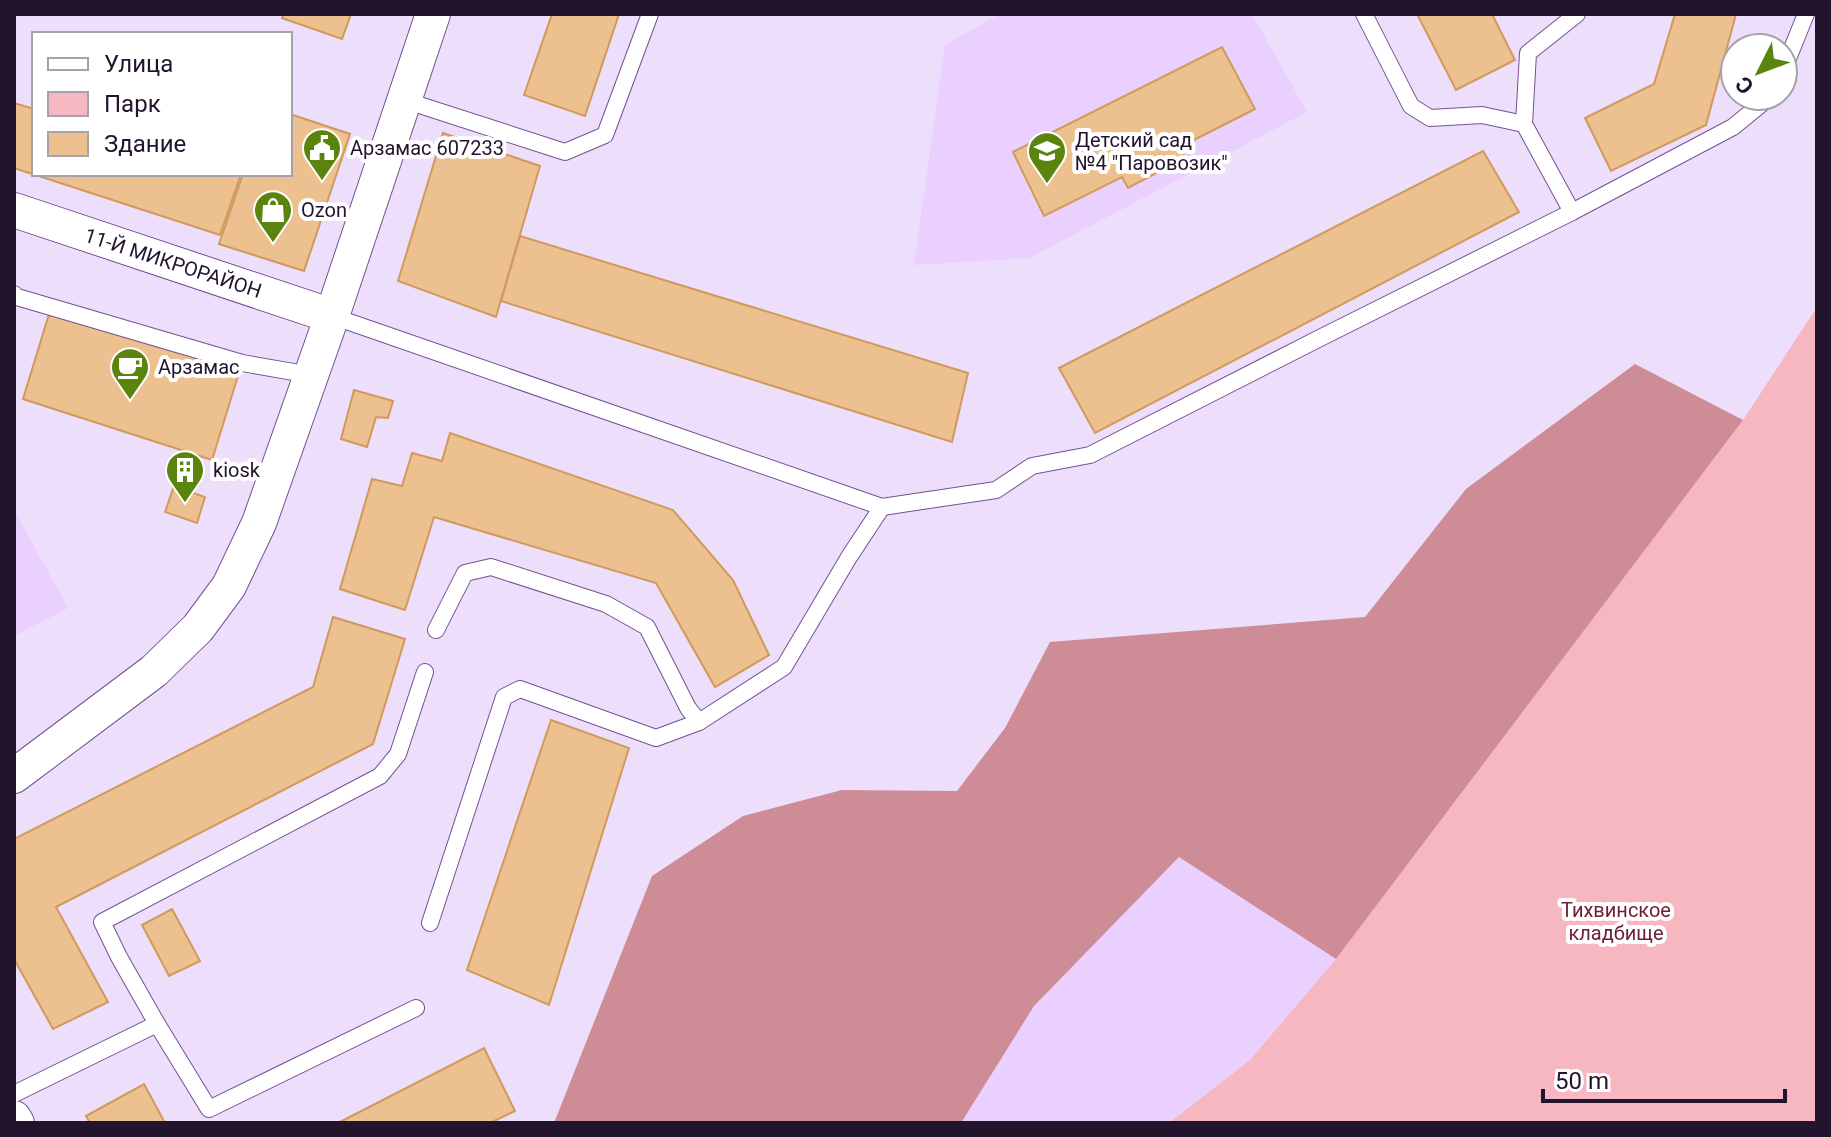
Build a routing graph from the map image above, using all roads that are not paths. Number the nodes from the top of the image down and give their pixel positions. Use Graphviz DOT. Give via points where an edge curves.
graph roads {
  1 [pos="433,14"];
  2 [pos="650,14"];
  3 [pos="1364,14"];
  4 [pos="1577,14"];
  5 [pos="404,100"];
  6 [pos="1751,112"];
  7 [pos="1524,124"];
  8 [pos="14,210"];
  9 [pos="1572,212"];
  10 [pos="15,299"];
  11 [pos="332,316"];
  12 [pos="311,375"];
  13 [pos="882,507"];
  14 [pos="436,630"];
  15 [pos="425,672"];
  16 [pos="699,722"];
  17 [pos="14,776"];
  18 [pos="430,923"];
  19 [pos="416,1008"];
  20 [pos="157,1024"];
  21 [pos="14,1094"];
  1 -- 5 [label="street"];
  2 -- 5 [label="lane" via="605,135 565,152"];
  3 -- 7 [label="lane" via="1411,106 1430,118 1482,115"];
  4 -- 7 [label="lane" via="1528,53"];
  5 -- 11 [label="street"];
  6 -- 9 [label="lane" via="1733,127"];
  7 -- 9 [label="lane"];
  8 -- 11 [label="street, 11-Й МИКРОРАЙОН"];
  9 -- 13 [label="lane" via="1090,455 1032,466 996,490"];
  10 -- 12 [label="lane" via="242,363"];
  11 -- 12 [label="street"];
  11 -- 13 [label="lane"];
  12 -- 17 [label="street" via="259,523 229,586 198,628 154,671"];
  13 -- 16 [label="lane" via="784,667"];
  14 -- 16 [label="lane" via="465,573 491,567 606,604 647,627"];
  15 -- 20 [label="lane" via="398,754 380,776 102,922"];
  16 -- 18 [label="lane" via="656,738 520,689 504,697"];
  19 -- 20 [label="lane" via="209,1109"];
  20 -- 21 [label="lane"];
}
